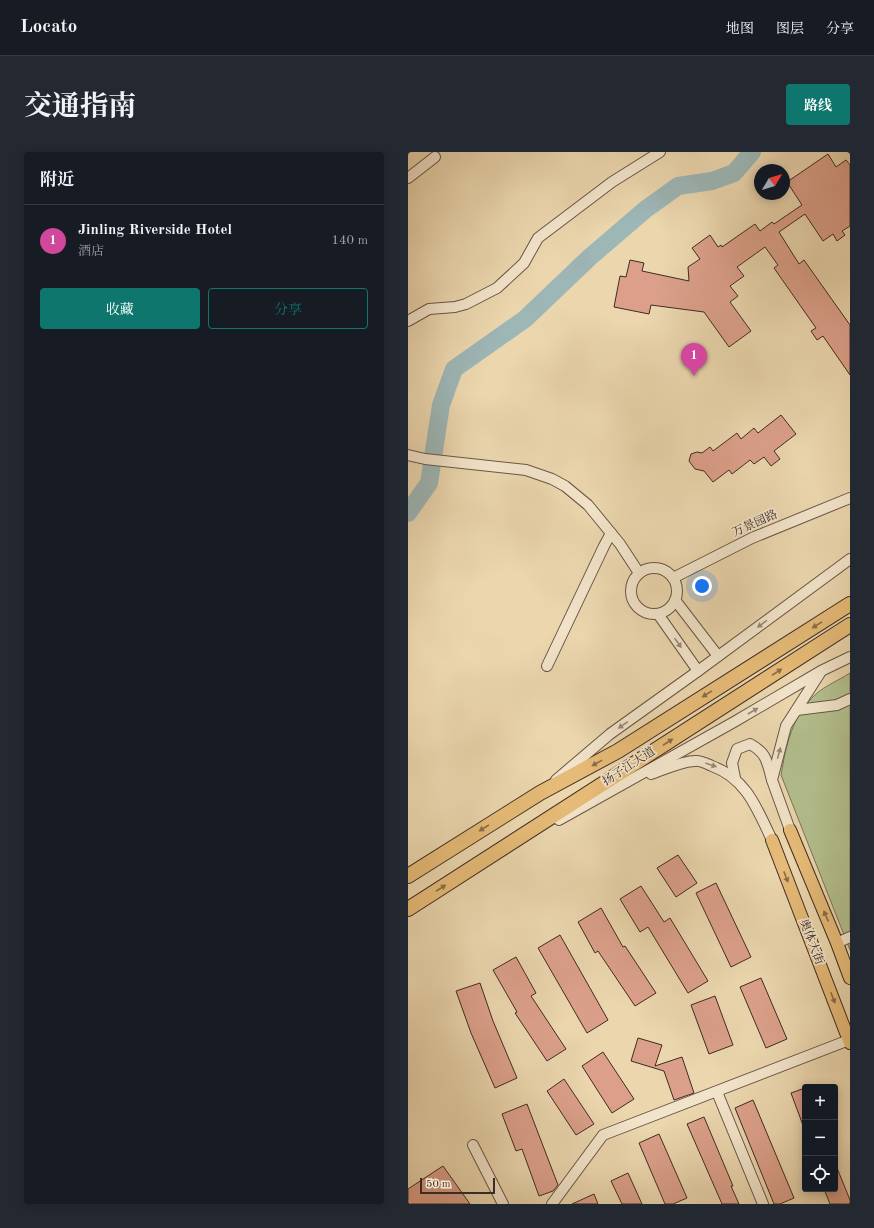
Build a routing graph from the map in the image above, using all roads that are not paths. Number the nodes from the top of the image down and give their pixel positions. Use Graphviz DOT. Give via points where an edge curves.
graph roads {
  1 [pos="660,152"];
  2 [pos="435,157"];
  3 [pos="408,178"];
  4 [pos="408,320"];
  5 [pos="408,456"];
  6 [pos="850,498"];
  7 [pos="612,533"];
  8 [pos="850,560"];
  9 [pos="639,573"];
  10 [pos="673,578"];
  11 [pos="675,600"];
  12 [pos="850,604"];
  13 [pos="658,614"];
  14 [pos="850,625"];
  15 [pos="718,656"];
  16 [pos="850,657"];
  17 [pos="547,666"];
  18 [pos="698,671"];
  19 [pos="821,671"];
  20 [pos="850,699"];
  21 [pos="797,710"];
  22 [pos="735,778"];
  23 [pos="772,780"];
  24 [pos="608,792"];
  25 [pos="540,794"];
  26 [pos="790,830"];
  27 [pos="772,840"];
  28 [pos="463,874"];
  29 [pos="408,876"];
  30 [pos="408,909"];
  31 [pos="850,937"];
  32 [pos="837,943"];
  33 [pos="850,978"];
  34 [pos="849,1042"];
  35 [pos="717,1092"];
  36 [pos="473,1145"];
  37 [pos="503,1204"];
  38 [pos="552,1204"];
  39 [pos="763,1204"];
  1 -- 4 [label="street" via="612,182 538,238 524,263 497,288 466,304 429,309"];
  2 -- 3 [label="street"];
  5 -- 7 [label="street" via="526,470 552,479 588,505"];
  6 -- 10 [label="street, 万景园路" via="752,538"];
  7 -- 9 [label="street"];
  7 -- 17 [label="street"];
  8 -- 15 [label="street, one-way"];
  9 -- 10 [label="street" via="645,569 661,569"];
  9 -- 13 [label="street" via="631,586 633,601 643,612"];
  10 -- 11 [label="street" via="677,593"];
  11 -- 13 [label="street" via="671,607"];
  11 -- 15 [label="street"];
  12 -- 25 [label="highway, 扬子江大道, one-way" via="618,751"];
  13 -- 18 [label="street, one-way"];
  28 -- 14 [label="highway, 扬子江大道, one-way"];
  15 -- 18 [label="street"];
  16 -- 19 [label="street"];
  18 -- 25 [label="street, one-way" via="610,734"];
  19 -- 21 [label="street"];
  24 -- 19 [label="street, one-way"];
  20 -- 21 [label="street" via="837,705"];
  23 -- 21 [label="street, one-way" via="786,726"];
  22 -- 23 [label="street" via="732,763 737,749 750,744 760,749"];
  24 -- 22 [label="street, one-way" via="670,766 695,760 721,769"];
  22 -- 27 [label="street" via="749,793"];
  23 -- 26 [label="street"];
  24 -- 28 [label="street"];
  25 -- 29 [label="highway, 扬子江大道, one-way"];
  32 -- 26 [label="main road, 奥体大街, one-way"];
  27 -- 34 [label="main road, 奥体大街, one-way"];
  30 -- 28 [label="highway, 扬子江大道, one-way"];
  31 -- 32 [label="street"];
  32 -- 33 [label="main road, 奥体大街"];
  34 -- 35 [label="street"];
  35 -- 38 [label="street" via="602,1135"];
  35 -- 39 [label="street"];
  36 -- 37 [label="street"];
}
